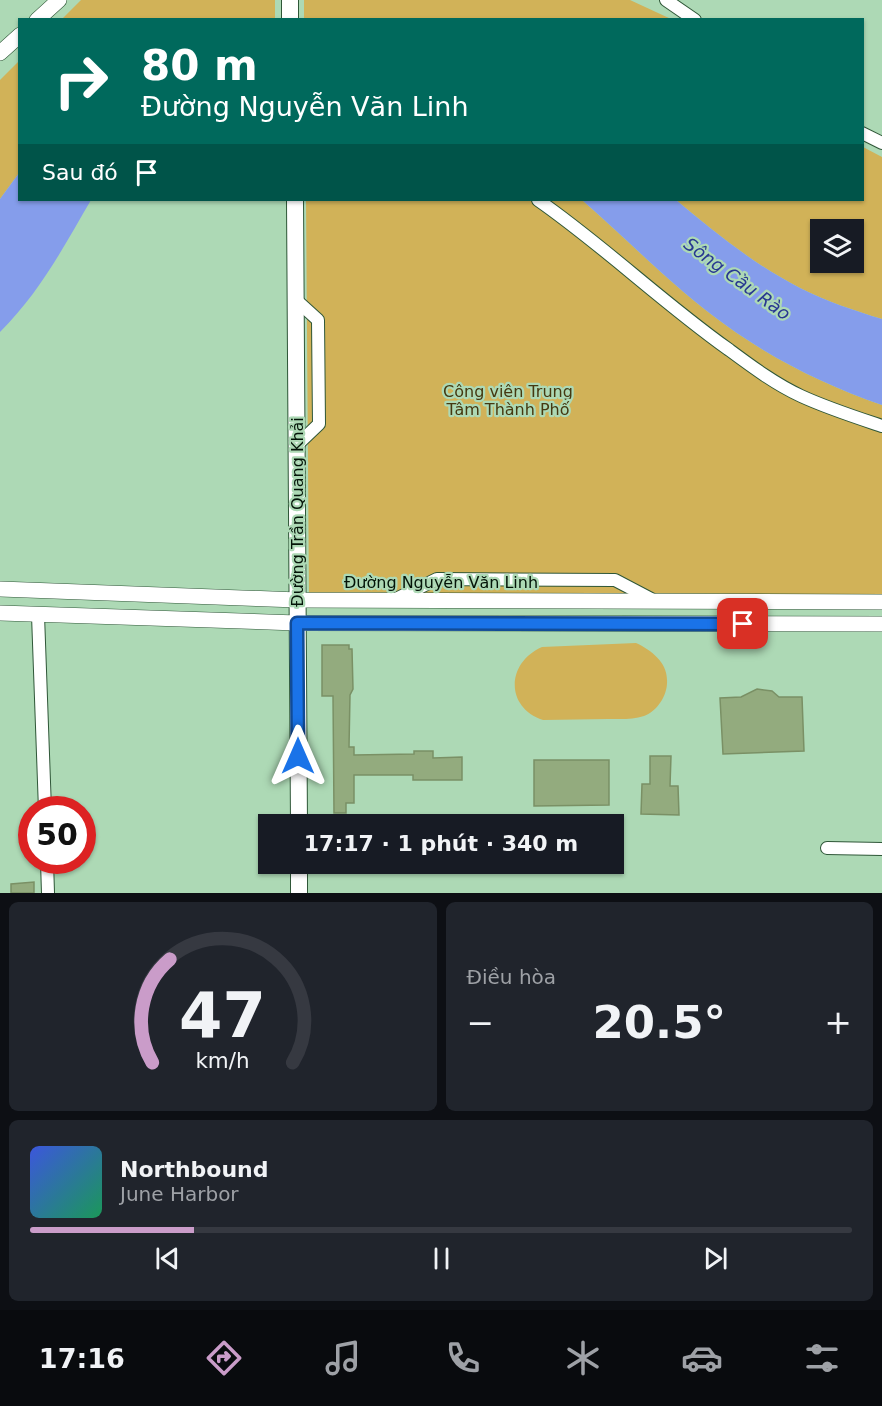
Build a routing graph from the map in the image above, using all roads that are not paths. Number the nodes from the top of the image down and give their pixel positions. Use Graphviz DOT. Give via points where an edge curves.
graph roads {
  1 [pos="59,0"];
  2 [pos="290,0"];
  3 [pos="666,0"];
  4 [pos="39,18"];
  5 [pos="290,18"];
  6 [pos="692,18"];
  7 [pos="18,37"];
  8 [pos="0,53"];
  9 [pos="864,134"];
  10 [pos="882,143"];
  11 [pos="295,201"];
  12 [pos="539,201"];
  13 [pos="882,426"];
  14 [pos="0,589"];
  15 [pos="297,600"];
  16 [pos="394,600"];
  17 [pos="655,601"];
  18 [pos="882,602"];
  19 [pos="0,613"];
  20 [pos="38,615"];
  21 [pos="297,623"];
  22 [pos="882,624"];
  23 [pos="44,796"];
  24 [pos="299,814"];
  25 [pos="827,848"];
  26 [pos="882,849"];
  27 [pos="47,874"];
  28 [pos="299,874"];
  29 [pos="48,893"];
  30 [pos="299,893"];
  1 -- 4 [label="street"];
  2 -- 5 [label="main road"];
  3 -- 6 [label="street"];
  7 -- 8 [label="street"];
  9 -- 10 [label="street"];
  11 -- 15 [label="main road, Đường Trần Quang Khải"];
  12 -- 13 [label="street" via="758,371 800,396"];
  14 -- 15 [label="street, Đường Nguyễn Văn Linh"];
  15 -- 16 [label="street, Đường Nguyễn Văn Linh"];
  15 -- 21 [label="main road, Đường Trần Quang Khải"];
  16 -- 17 [label="street, Đường Nguyễn Văn Linh"];
  16 -- 17 [label="street" via="437,579 449,579 615,580"];
  17 -- 18 [label="street, Đường Nguyễn Văn Linh"];
  19 -- 20 [label="street"];
  20 -- 21 [label="street"];
  20 -- 23 [label="street"];
  21 -- 22 [label="street"];
  21 -- 24 [label="main road, Đường Trần Quang Khải"];
  25 -- 26 [label="street"];
  27 -- 29 [label="street"];
  28 -- 30 [label="main road"];
}
